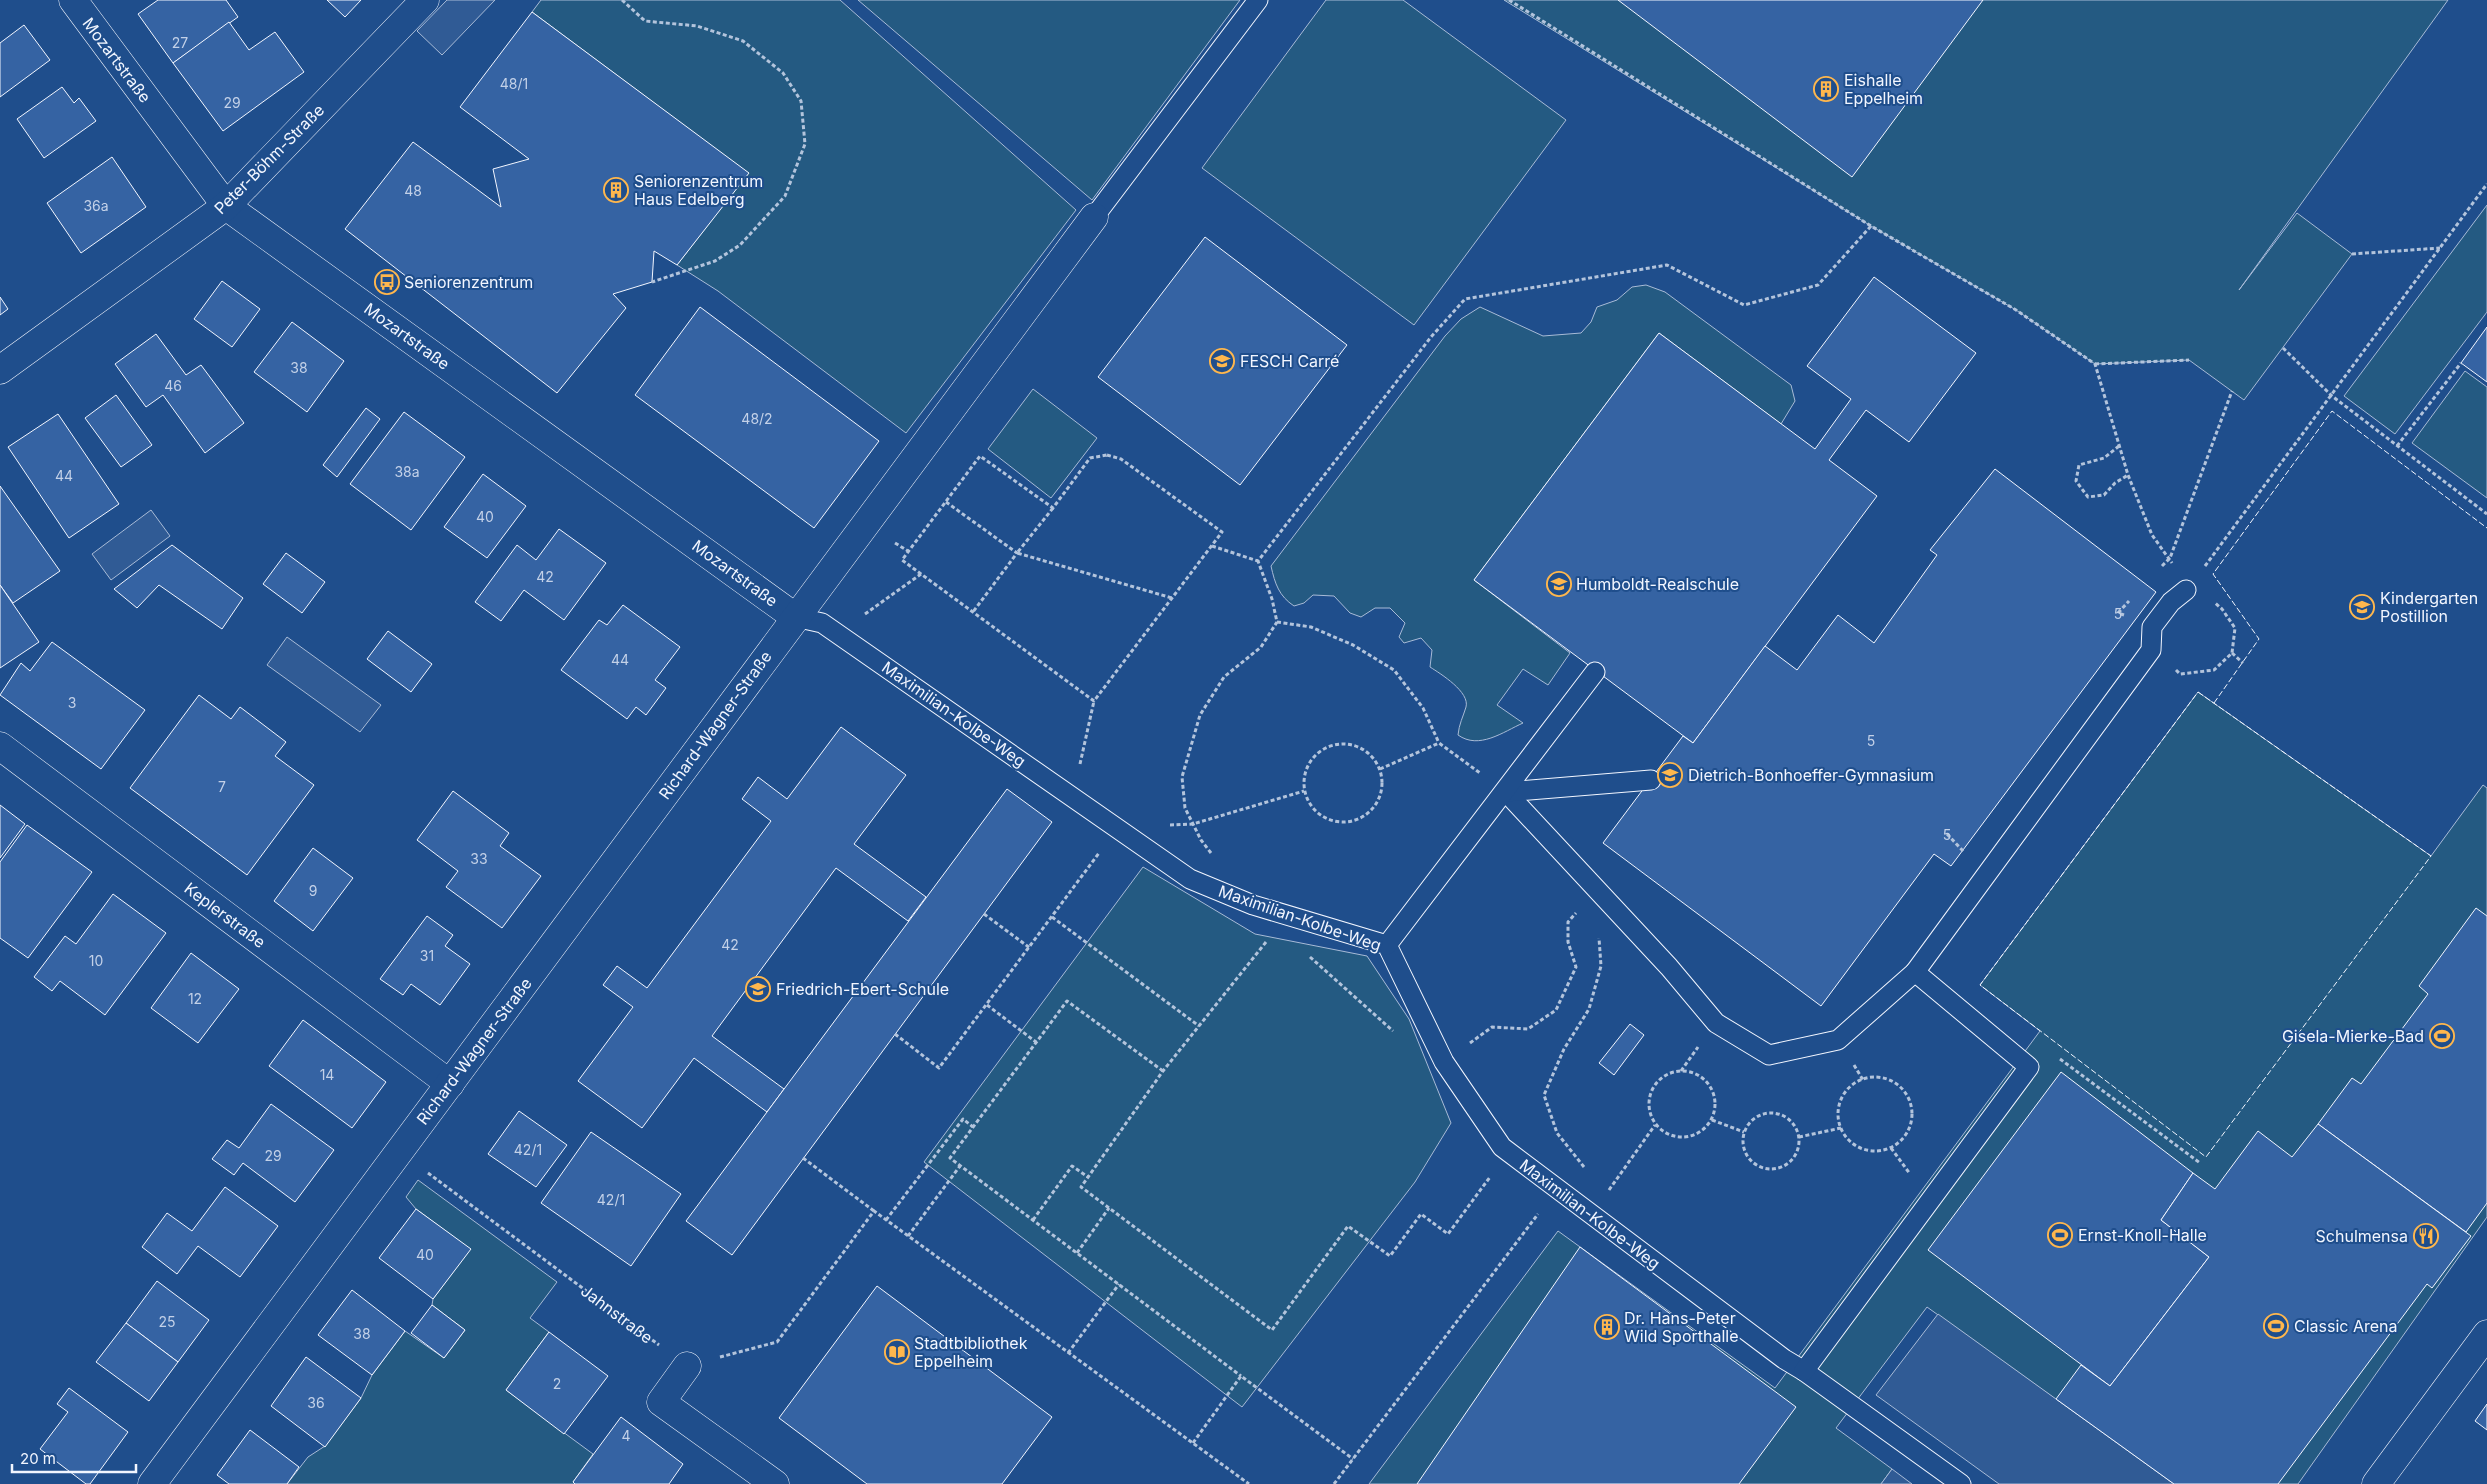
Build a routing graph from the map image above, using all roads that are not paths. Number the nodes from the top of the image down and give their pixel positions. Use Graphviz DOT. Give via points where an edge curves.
graph roads {
  1 [pos="73,0"];
  2 [pos="425,0"];
  3 [pos="1258,0"];
  4 [pos="226,206"];
  5 [pos="1094,217"];
  6 [pos="0,370"];
  7 [pos="2186,590"];
  8 [pos="795,617"];
  9 [pos="1595,672"];
  10 [pos="0,746"];
  11 [pos="1651,780"];
  12 [pos="1506,792"];
  13 [pos="1387,944"];
  14 [pos="1915,972"];
  15 [pos="450,1084"];
  16 [pos="2487,1334"];
  17 [pos="687,1366"];
  18 [pos="1804,1371"];
  19 [pos="152,1484"];
  20 [pos="774,1484"];
  21 [pos="1960,1484"];
  22 [pos="2376,1484"];
  1 -- 4 [label="street, Mozartstraße"];
  2 -- 4 [label="street, Peter-Böhm-Straße"];
  3 -- 5 [label="lane"];
  4 -- 6 [label="street, Peter-Böhm-Straße"];
  4 -- 8 [label="street, Mozartstraße"];
  5 -- 8 [label="street, Richard-Wagner-Straße"];
  7 -- 14 [label="lane" via="2171,602 2152,626 2151,650"];
  8 -- 13 [label="lane, Maximilian-Kolbe-Weg" via="822,623 1190,879 1253,905"];
  8 -- 15 [label="street, Richard-Wagner-Straße"];
  9 -- 12 [label="lane"];
  10 -- 15 [label="street, Keplerstraße"];
  11 -- 12 [label="lane"];
  12 -- 13 [label="lane"];
  12 -- 14 [label="lane" via="1716,1022 1769,1055 1838,1040"];
  13 -- 18 [label="lane, Maximilian-Kolbe-Weg" via="1444,1062 1502,1147"];
  14 -- 18 [label="lane" via="2030,1067"];
  15 -- 19 [label="street, Richard-Wagner-Straße"];
  16 -- 22 [label="street"];
  17 -- 20 [label="street" via="661,1402"];
  18 -- 21 [label="lane, Maximilian-Kolbe-Weg"];
}
